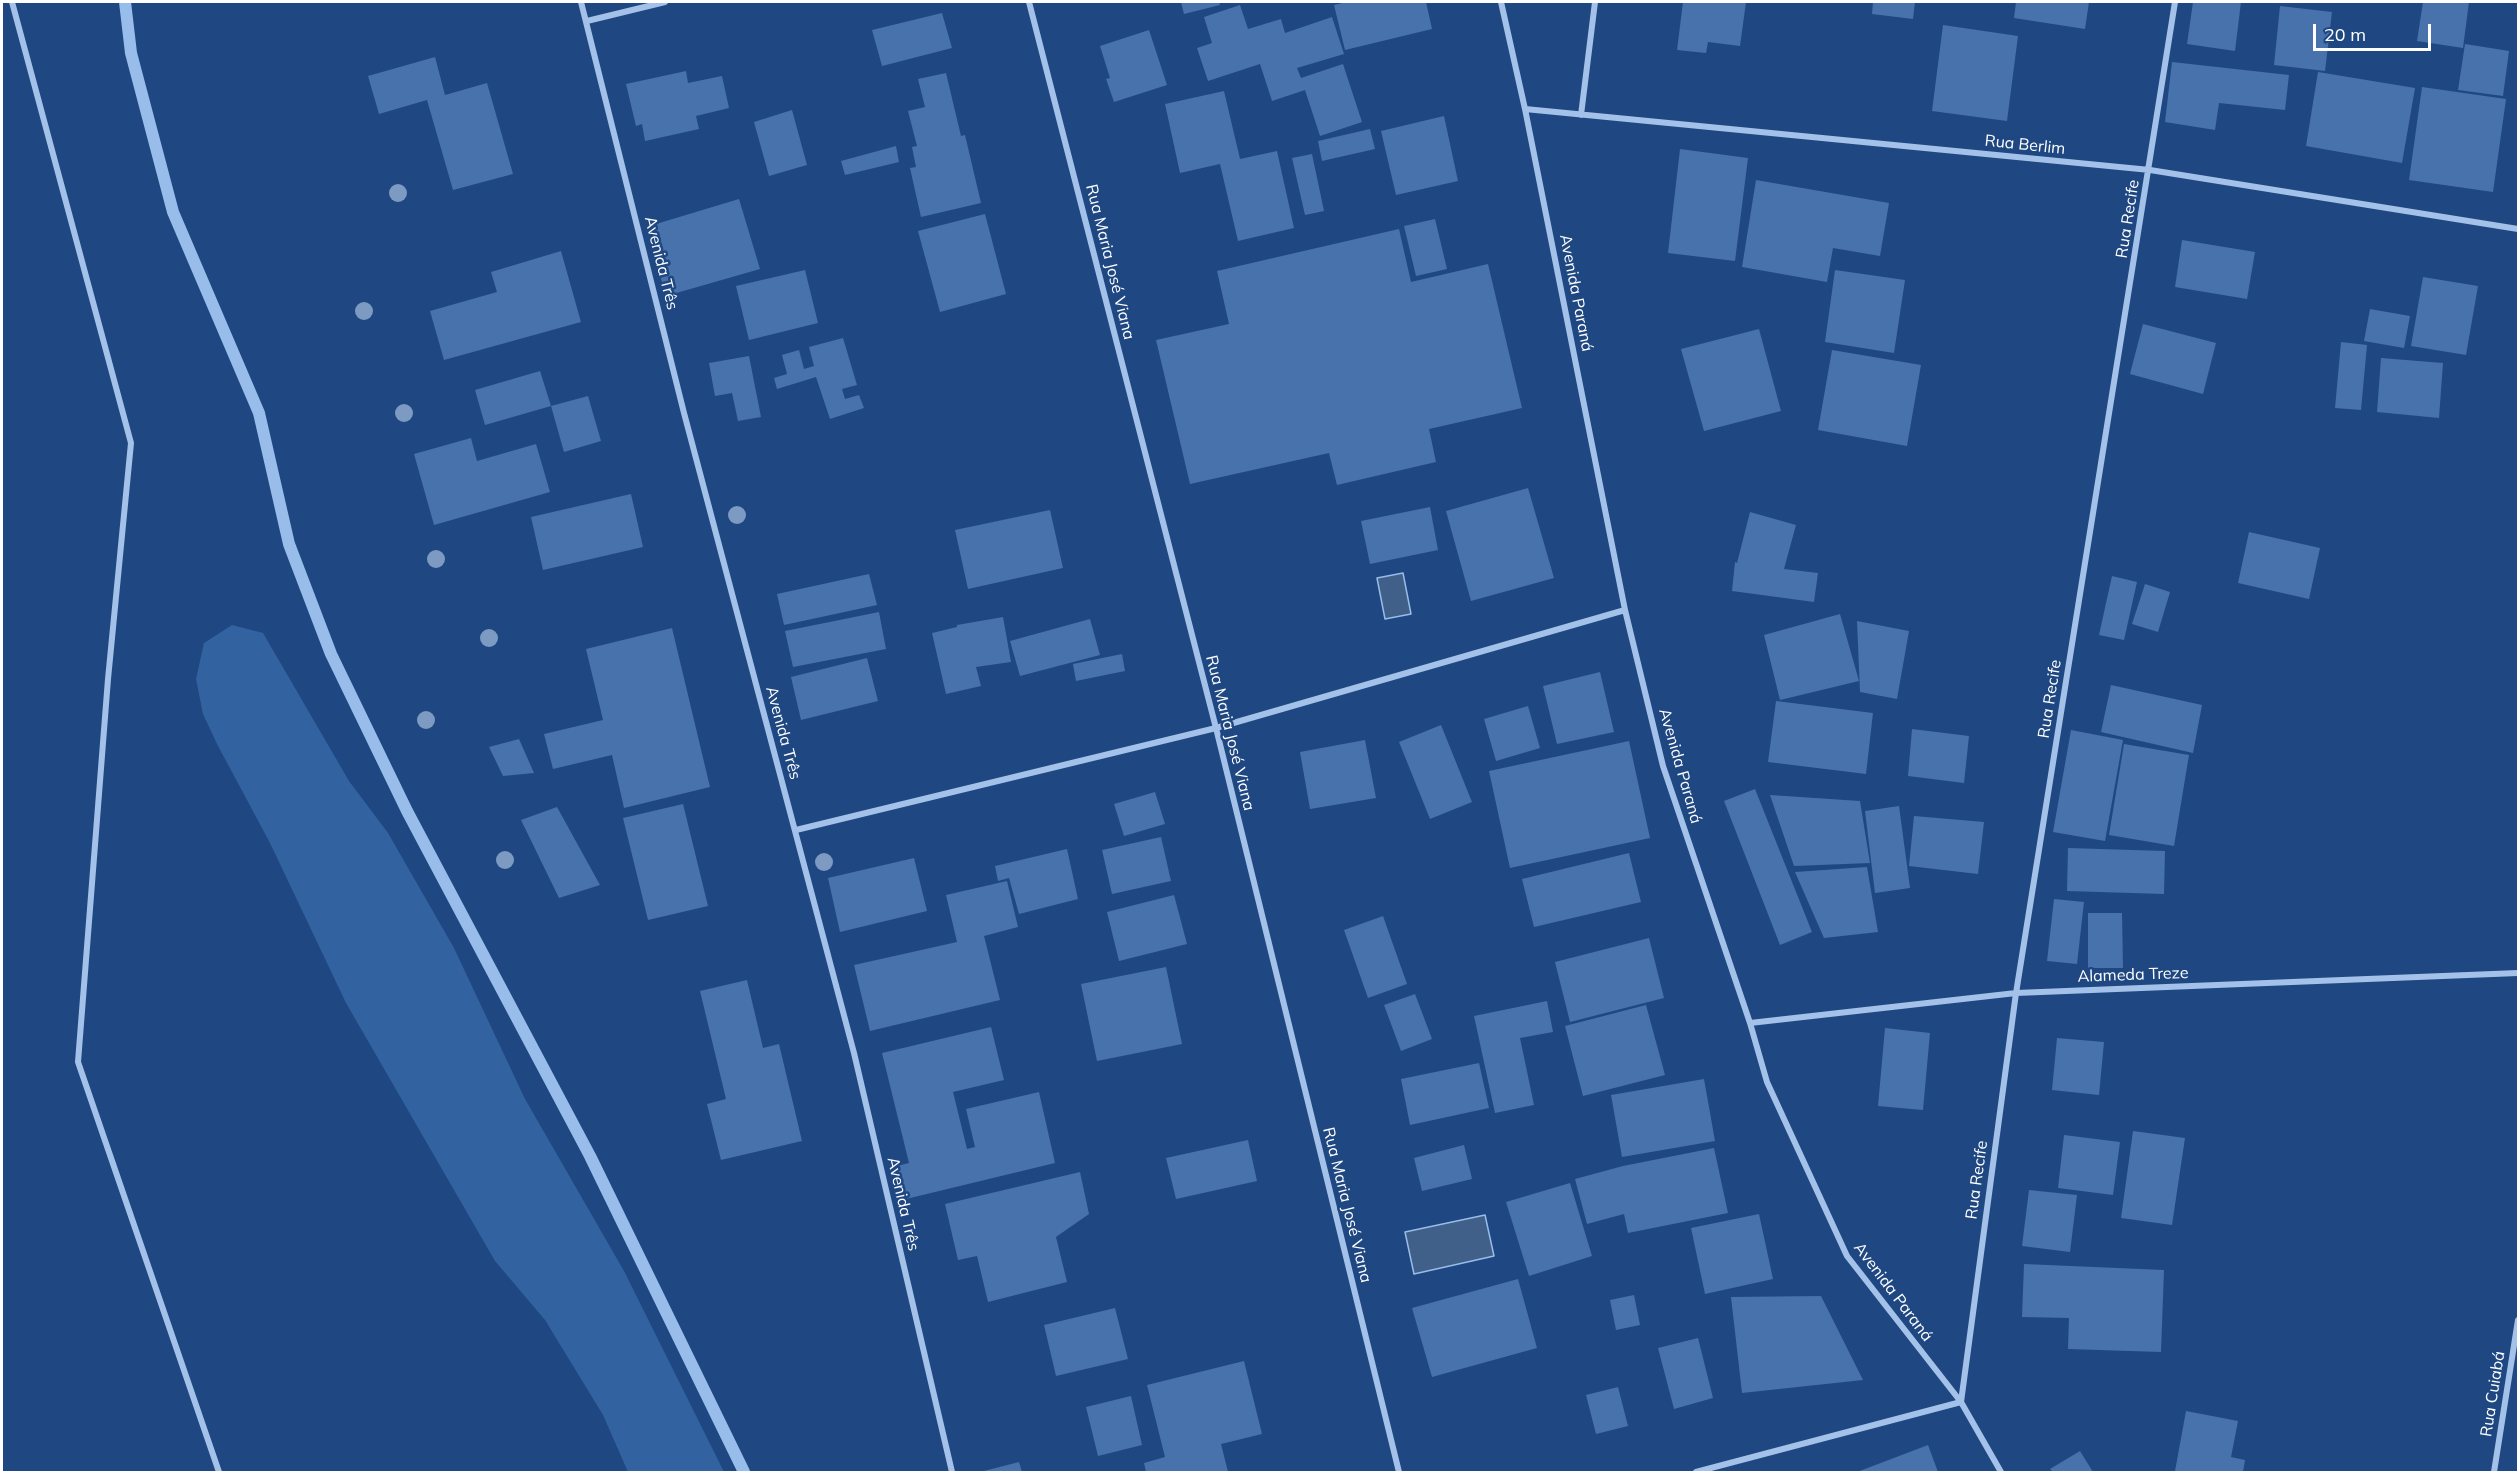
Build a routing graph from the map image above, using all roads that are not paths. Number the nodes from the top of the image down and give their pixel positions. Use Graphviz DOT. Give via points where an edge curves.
graph roads {
  1 [pos="12,2"];
  2 [pos="581,2"];
  3 [pos="665,2"];
  4 [pos="1029,2"];
  5 [pos="1501,2"];
  6 [pos="1595,2"];
  7 [pos="2175,2"];
  8 [pos="587,21"];
  9 [pos="1525,109"];
  10 [pos="1581,115"];
  11 [pos="2150,170"];
  12 [pos="2518,229"];
  13 [pos="1625,610"];
  14 [pos="1216,728"];
  15 [pos="796,830"];
  16 [pos="2518,973"];
  17 [pos="2016,993"];
  18 [pos="1750,1023"];
  19 [pos="2518,1320"];
  20 [pos="1961,1402"];
  21 [pos="219,1473"];
  22 [pos="952,1473"];
  23 [pos="1399,1473"];
  24 [pos="1696,1473"];
  25 [pos="2001,1473"];
  26 [pos="2494,1473"];
  1 -- 21 [label="street" via="131,443 78,1062"];
  2 -- 8 [label="street, Avenida Três"];
  3 -- 8 [label="street"];
  4 -- 14 [label="street, Rua Maria José Viana"];
  5 -- 9 [label="street, Avenida Paraná"];
  6 -- 10 [label="street"];
  7 -- 11 [label="street, Rua Recife"];
  8 -- 15 [label="street, Avenida Três" via="684,413"];
  9 -- 10 [label="street, Rua Berlim"];
  9 -- 13 [label="street, Avenida Paraná"];
  10 -- 11 [label="street, Rua Berlim"];
  11 -- 12 [label="street, Rua Berlim"];
  11 -- 17 [label="street, Rua Recife"];
  13 -- 14 [label="street"];
  13 -- 18 [label="street, Avenida Paraná" via="1663,766"];
  14 -- 15 [label="street"];
  14 -- 23 [label="street, Rua Maria José Viana"];
  15 -- 22 [label="street, Avenida Três" via="854,1053"];
  16 -- 17 [label="street, Alameda Treze"];
  17 -- 18 [label="street, Alameda Treze"];
  17 -- 20 [label="street, Rua Recife"];
  18 -- 20 [label="street, Avenida Paraná" via="1767,1082 1847,1256"];
  19 -- 26 [label="street, Rua Cuiabá"];
  20 -- 24 [label="street"];
  20 -- 25 [label="street, Avenida Paraná"];
}
